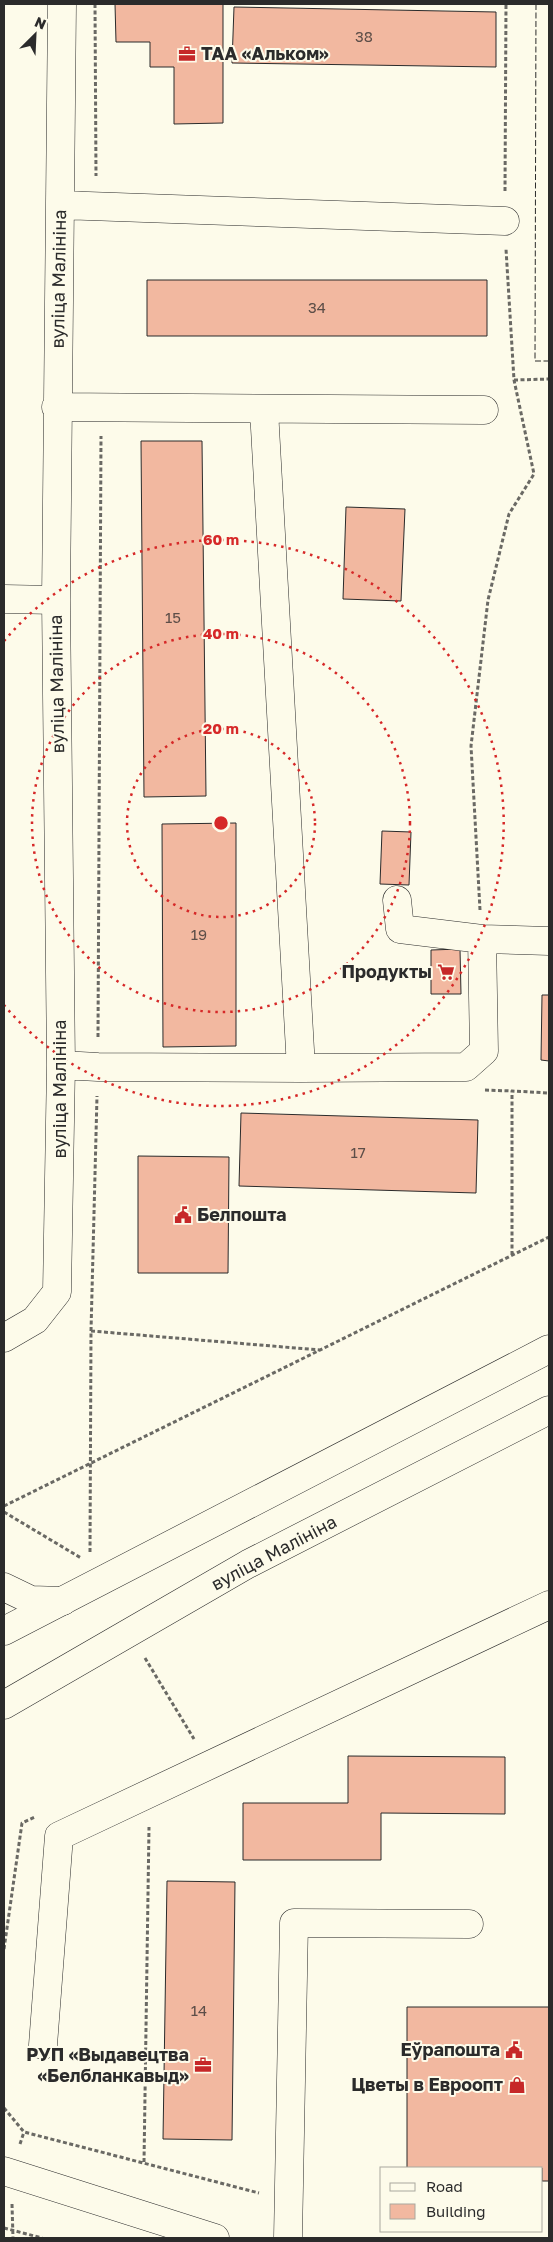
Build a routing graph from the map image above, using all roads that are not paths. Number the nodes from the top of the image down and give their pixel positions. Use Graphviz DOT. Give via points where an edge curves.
graph roads {
  1 [pos="62,4"];
  2 [pos="60,205"];
  3 [pos="505,221"];
  4 [pos="56,407"];
  5 [pos="264,410"];
  6 [pos="484,410"];
  7 [pos="4,599"];
  8 [pos="56,600"];
  9 [pos="397,900"];
  10 [pos="482,939"];
  11 [pos="549,941"];
  12 [pos="61,1065"];
  13 [pos="301,1068"];
  14 [pos="4,1338"];
  15 [pos="549,1349"];
  16 [pos="549,1410"];
  17 [pos="4,1587"];
  18 [pos="63,1601"];
  19 [pos="549,1605"];
  20 [pos="4,1631"];
  21 [pos="4,1706"];
  22 [pos="469,1924"];
  23 [pos="43,2044"];
  24 [pos="4,2171"];
  25 [pos="215,2238"];
  26 [pos="288,2238"];
  1 -- 2 [label="street, вуліца Малініна"];
  2 -- 3 [label="street"];
  2 -- 4 [label="street, вуліца Малініна"];
  4 -- 5 [label="street"];
  4 -- 8 [label="street, вуліца Малініна"];
  5 -- 6 [label="street"];
  5 -- 13 [label="street"];
  7 -- 8 [label="street"];
  8 -- 12 [label="street, вуліца Малініна"];
  9 -- 10 [label="street" via="400,929"];
  10 -- 11 [label="street"];
  10 -- 13 [label="street" via="484,1050 466,1067"];
  12 -- 13 [label="street"];
  12 -- 14 [label="street, вуліца Малініна" via="57,1292 35,1320"];
  15 -- 18 [label="street"];
  16 -- 21 [label="street, вуліца Малініна" via="248,1564"];
  17 -- 18 [label="street" via="31,1600"];
  18 -- 20 [label="street"];
  19 -- 23 [label="street" via="59,1836"];
  22 -- 26 [label="street" via="294,1923"];
  24 -- 25 [label="street"];
}
